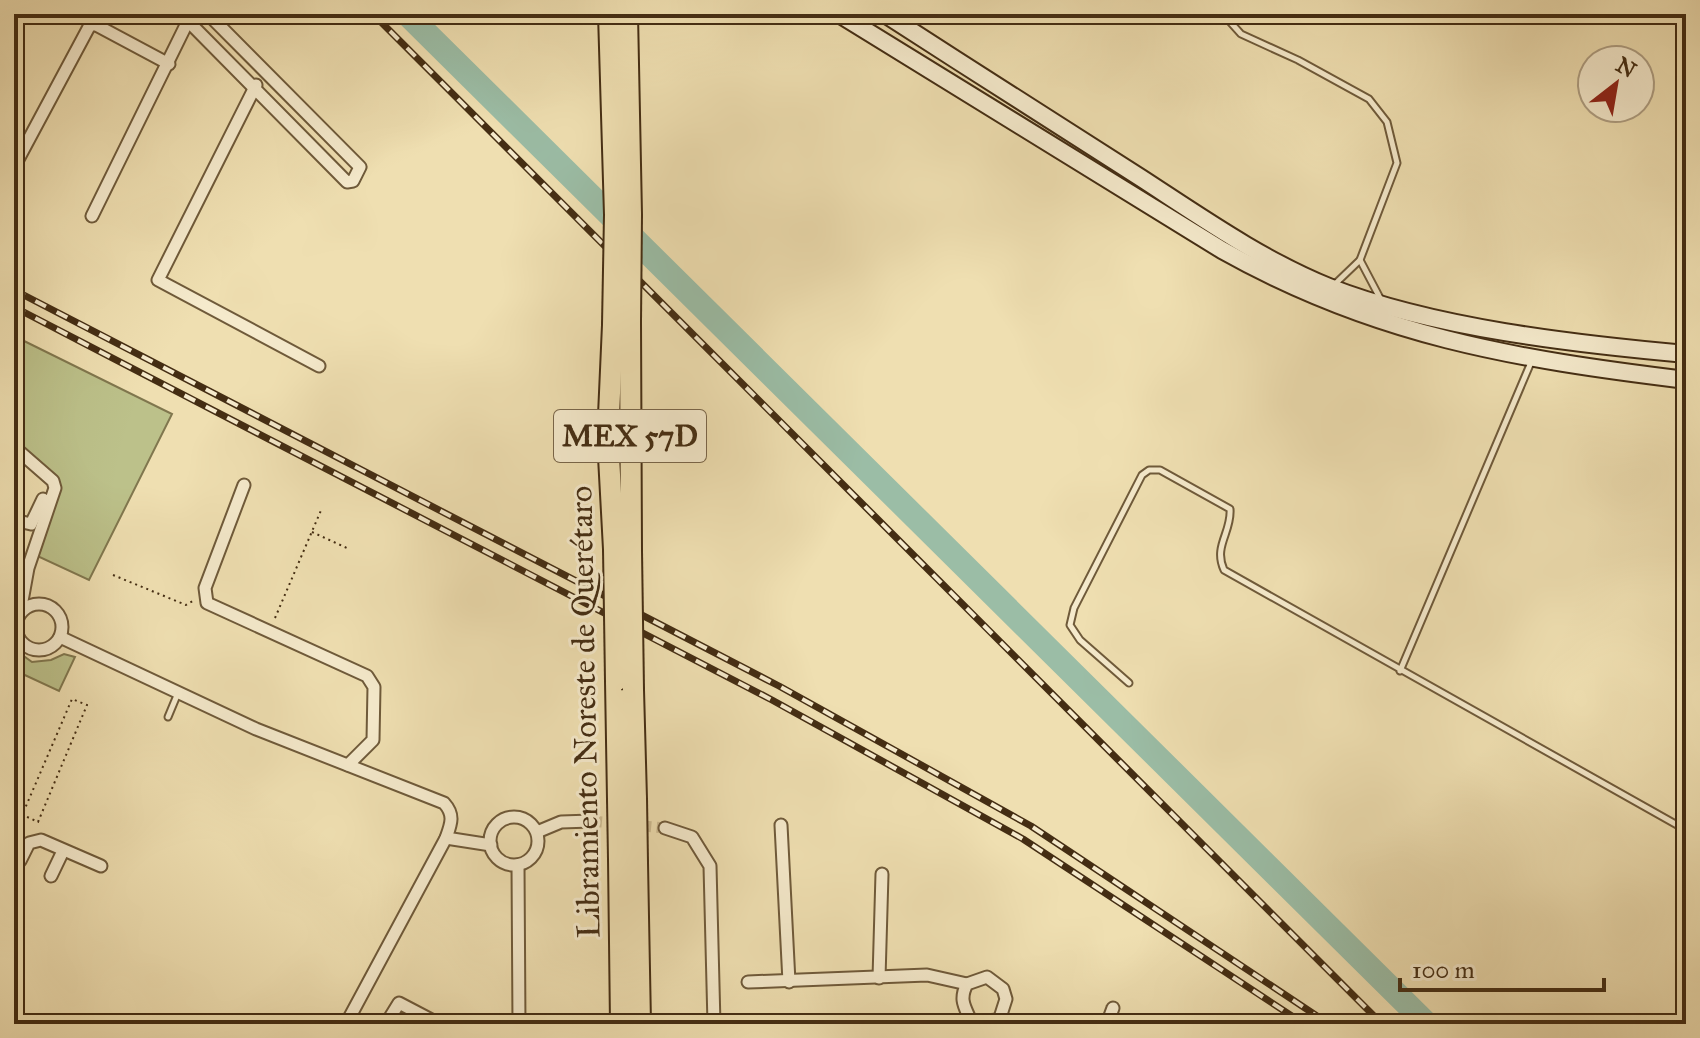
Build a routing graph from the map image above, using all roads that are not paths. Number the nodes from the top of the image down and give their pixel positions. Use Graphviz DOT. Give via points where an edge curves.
graph roads {
  1 [pos="208,14"];
  2 [pos="609,14"];
  3 [pos="627,14"];
  4 [pos="839,14"];
  5 [pos="1223,14"];
  6 [pos="889,15"];
  7 [pos="184,17"];
  8 [pos="169,64"];
  9 [pos="264,71"];
  10 [pos="254,88"];
  11 [pos="14,167"];
  12 [pos="623,215"];
  13 [pos="92,216"];
  14 [pos="1360,260"];
  15 [pos="1332,288"];
  16 [pos="1383,304"];
  17 [pos="1686,354"];
  18 [pos="1532,359"];
  19 [pos="319,366"];
  20 [pos="1686,380"];
  21 [pos="14,447"];
  22 [pos="244,485"];
  23 [pos="43,499"];
  24 [pos="14,520"];
  25 [pos="17,616"];
  26 [pos="60,637"];
  27 [pos="1400,671"];
  28 [pos="1129,683"];
  29 [pos="179,692"];
  30 [pos="168,717"];
  31 [pos="348,765"];
  32 [pos="591,821"];
  33 [pos="781,825"];
  34 [pos="665,828"];
  35 [pos="1686,830"];
  36 [pos="537,832"];
  37 [pos="446,838"];
  38 [pos="491,845"];
  39 [pos="63,851"];
  40 [pos="20,861"];
  41 [pos="628,861"];
  42 [pos="518,865"];
  43 [pos="101,866"];
  44 [pos="882,874"];
  45 [pos="51,876"];
  46 [pos="879,978"];
  47 [pos="748,982"];
  48 [pos="789,982"];
  49 [pos="967,984"];
  50 [pos="1113,1008"];
  51 [pos="998,1022"];
  52 [pos="972,1023"];
  53 [pos="346,1024"];
  54 [pos="386,1024"];
  55 [pos="439,1024"];
  56 [pos="519,1024"];
  57 [pos="621,1024"];
  58 [pos="640,1024"];
  59 [pos="714,1024"];
  60 [pos="1107,1024"];
  1 -- 9 [label="street"];
  2 -- 12 [label="highway, Libramiento Noreste de Querétaro / MEX 57D"];
  3 -- 12 [label="highway, Libramiento Noreste de Querétaro / MEX 57D"];
  4 -- 18 [label="main road" via="1276,281 1334,307 1448,342"];
  5 -- 14 [label="lane" via="1241,34 1369,99 1387,122 1397,163"];
  6 -- 15 [label="main road" via="1230,235"];
  7 -- 8 [label="street"];
  7 -- 10 [label="street"];
  8 -- 11 [label="street" via="90,25"];
  8 -- 13 [label="street"];
  9 -- 10 [label="street"];
  9 -- 10 [label="street" via="360,167 359,175 347,182"];
  10 -- 19 [label="street" via="158,280"];
  12 -- 41 [label="highway, Libramiento Noreste de Querétaro / MEX 57D, bridge"];
  14 -- 15 [label="lane"];
  14 -- 16 [label="lane"];
  15 -- 16 [label="main road"];
  16 -- 17 [label="main road" via="1586,345"];
  18 -- 20 [label="main road"];
  18 -- 27 [label="lane"];
  21 -- 25 [label="street" via="55,488"];
  22 -- 31 [label="street" via="204,594 207,603 367,676 374,687 373,740"];
  23 -- 24 [label="street" via="31,524"];
  25 -- 26 [label="street" via="33,604 48,605 62,622"];
  25 -- 26 [label="street" via="17,634 27,647 50,648"];
  26 -- 29 [label="street"];
  27 -- 28 [label="lane" via="1224,570 1219,547 1231,522 1230,509 1160,470 1149,470 1074,608 1070,625"];
  27 -- 35 [label="lane"];
  29 -- 30 [label="lane"];
  29 -- 31 [label="street"];
  31 -- 37 [label="street" via="444,803 452,820"];
  32 -- 36 [label="street" via="561,822"];
  33 -- 48 [label="street"];
  34 -- 59 [label="street" via="692,837 710,866"];
  36 -- 38 [label="street" via="528,822 511,817 495,827"];
  36 -- 42 [label="street" via="534,855"];
  37 -- 38 [label="street"];
  37 -- 53 [label="street"];
  38 -- 42 [label="street" via="500,860"];
  39 -- 40 [label="street" via="35,840"];
  39 -- 43 [label="street"];
  39 -- 45 [label="street"];
  41 -- 57 [label="highway, Libramiento Noreste de Querétaro / MEX 57D"];
  41 -- 58 [label="highway, Libramiento Noreste de Querétaro / MEX 57D"];
  42 -- 56 [label="street"];
  44 -- 46 [label="street"];
  46 -- 48 [label="street"];
  46 -- 49 [label="street" via="941,976"];
  47 -- 48 [label="street"];
  49 -- 51 [label="street" via="987,977 1003,989 1006,999"];
  49 -- 52 [label="street" via="962,1003"];
  50 -- 60 [label="street"];
  51 -- 52 [label="street"];
  54 -- 55 [label="street" via="394,1008 404,1003"];
}
